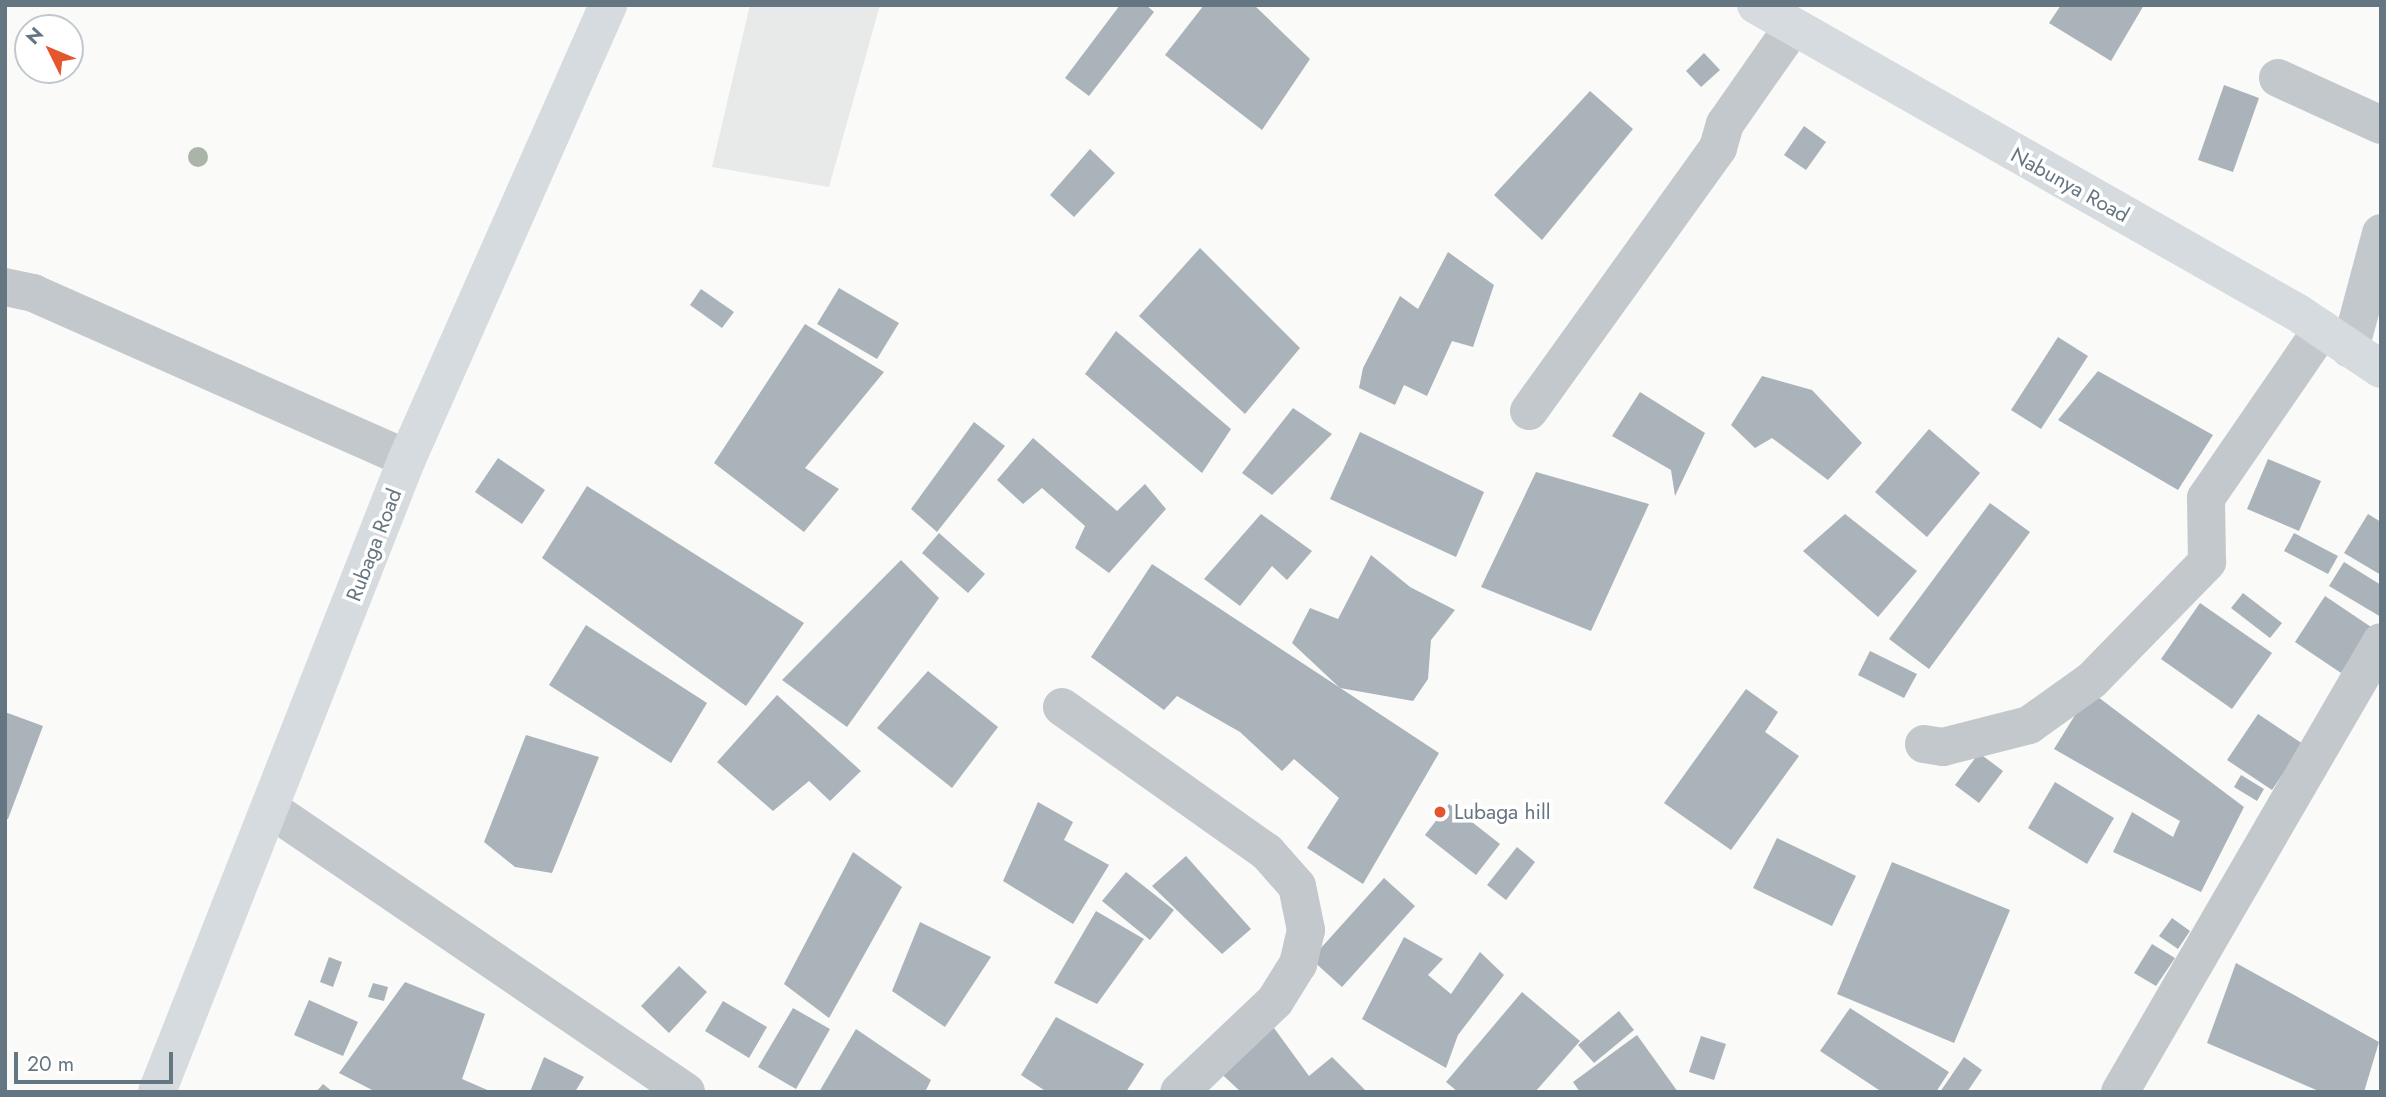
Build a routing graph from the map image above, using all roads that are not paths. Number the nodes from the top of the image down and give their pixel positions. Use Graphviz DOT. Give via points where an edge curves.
graph roads {
  1 [pos="608,5"];
  2 [pos="1756,5"];
  3 [pos="1792,28"];
  4 [pos="2277,78"];
  5 [pos="2381,125"];
  6 [pos="2381,233"];
  7 [pos="5,287"];
  8 [pos="2351,349"];
  9 [pos="1529,411"];
  10 [pos="407,459"];
  11 [pos="2381,642"];
  12 [pos="1062,706"];
  13 [pos="1924,744"];
  14 [pos="272,810"];
  15 [pos="158,1092"];
  16 [pos="686,1092"];
  17 [pos="1179,1092"];
  18 [pos="2120,1092"];
  1 -- 10 [label="main road, Rubaga Road"];
  2 -- 3 [label="main road, Nabunya Road"];
  3 -- 8 [label="main road, Nabunya Road"];
  3 -- 9 [label="street" via="1726,124 1717,148"];
  4 -- 5 [label="street"];
  6 -- 8 [label="street"];
  7 -- 10 [label="street" via="45,298"];
  8 -- 13 [label="street" via="2206,498 2207,562 2092,680 2029,725 1943,747"];
  10 -- 14 [label="main road, Rubaga Road"];
  11 -- 18 [label="street"];
  12 -- 17 [label="street" via="1267,852 1297,886 1306,930 1298,964 1275,1002"];
  14 -- 15 [label="main road, Rubaga Road"];
  14 -- 16 [label="street"];
}
